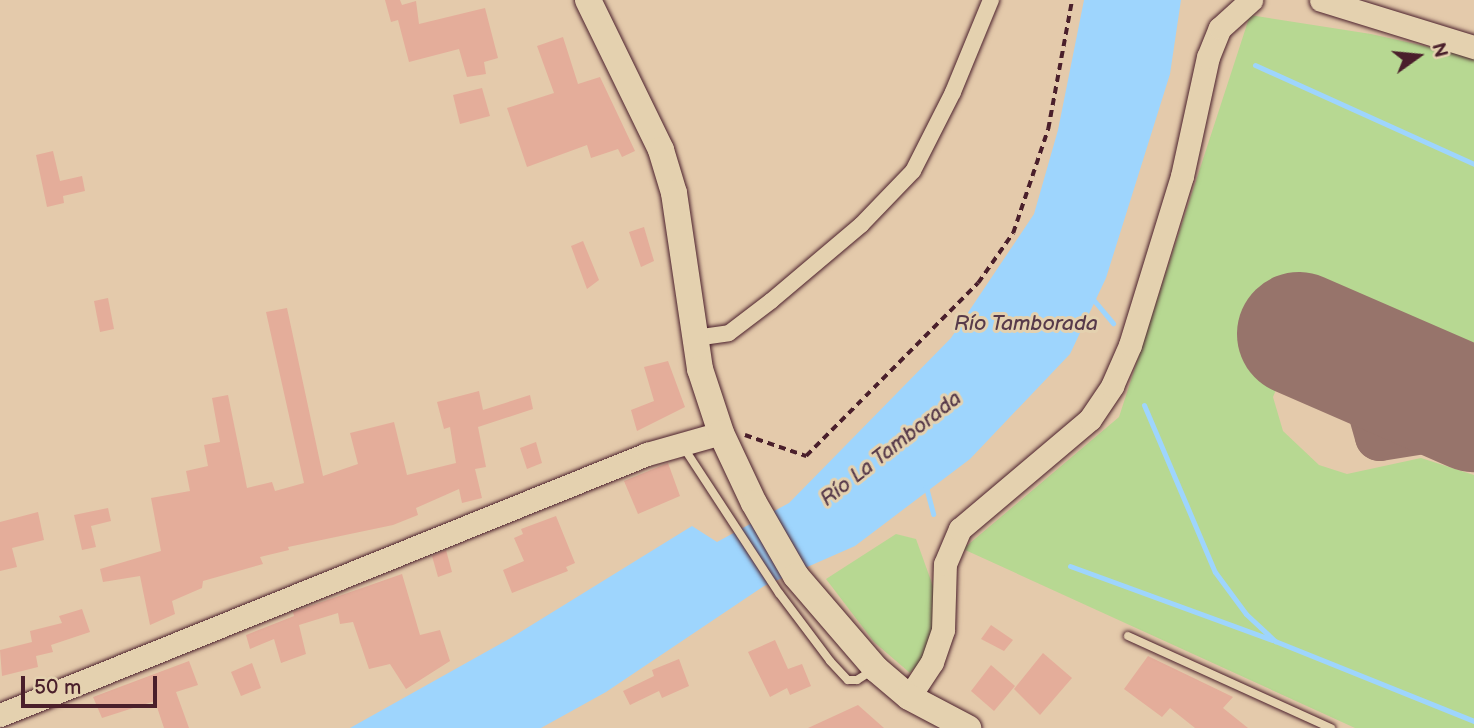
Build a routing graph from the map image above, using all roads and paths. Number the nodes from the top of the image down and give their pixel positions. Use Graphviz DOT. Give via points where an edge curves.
graph roads {
  1 [pos="588,0"];
  2 [pos="991,0"];
  3 [pos="1072,0"];
  4 [pos="1321,0"];
  5 [pos="1239,3"];
  6 [pos="1474,47"];
  7 [pos="695,338"];
  8 [pos="721,433"];
  9 [pos="681,444"];
  10 [pos="788,584"];
  11 [pos="1128,636"];
  12 [pos="909,697"];
  13 [pos="0,715"];
  14 [pos="931,728"];
  15 [pos="968,728"];
  16 [pos="1331,728"];
  1 -- 7 [label="main road" via="661,150 674,193"];
  2 -- 7 [label="street" via="953,92 913,171 861,225 771,301 729,333"];
  3 -- 8 [label="path" via="1048,129 1018,220 978,283 806,456 751,436"];
  4 -- 6 [label="street"];
  5 -- 12 [label="street" via="1220,28 1208,57 1182,176 1130,345 1112,386 1090,419 960,529 945,564 943,629 932,662"];
  7 -- 8 [label="main road"];
  8 -- 9 [label="street"];
  8 -- 10 [label="main road"];
  9 -- 10 [label="lane" via="733,520"];
  9 -- 13 [label="street"];
  10 -- 12 [label="main road"];
  11 -- 16 [label="lane"];
  12 -- 14 [label="main road"];
  12 -- 15 [label="main road"];
}
